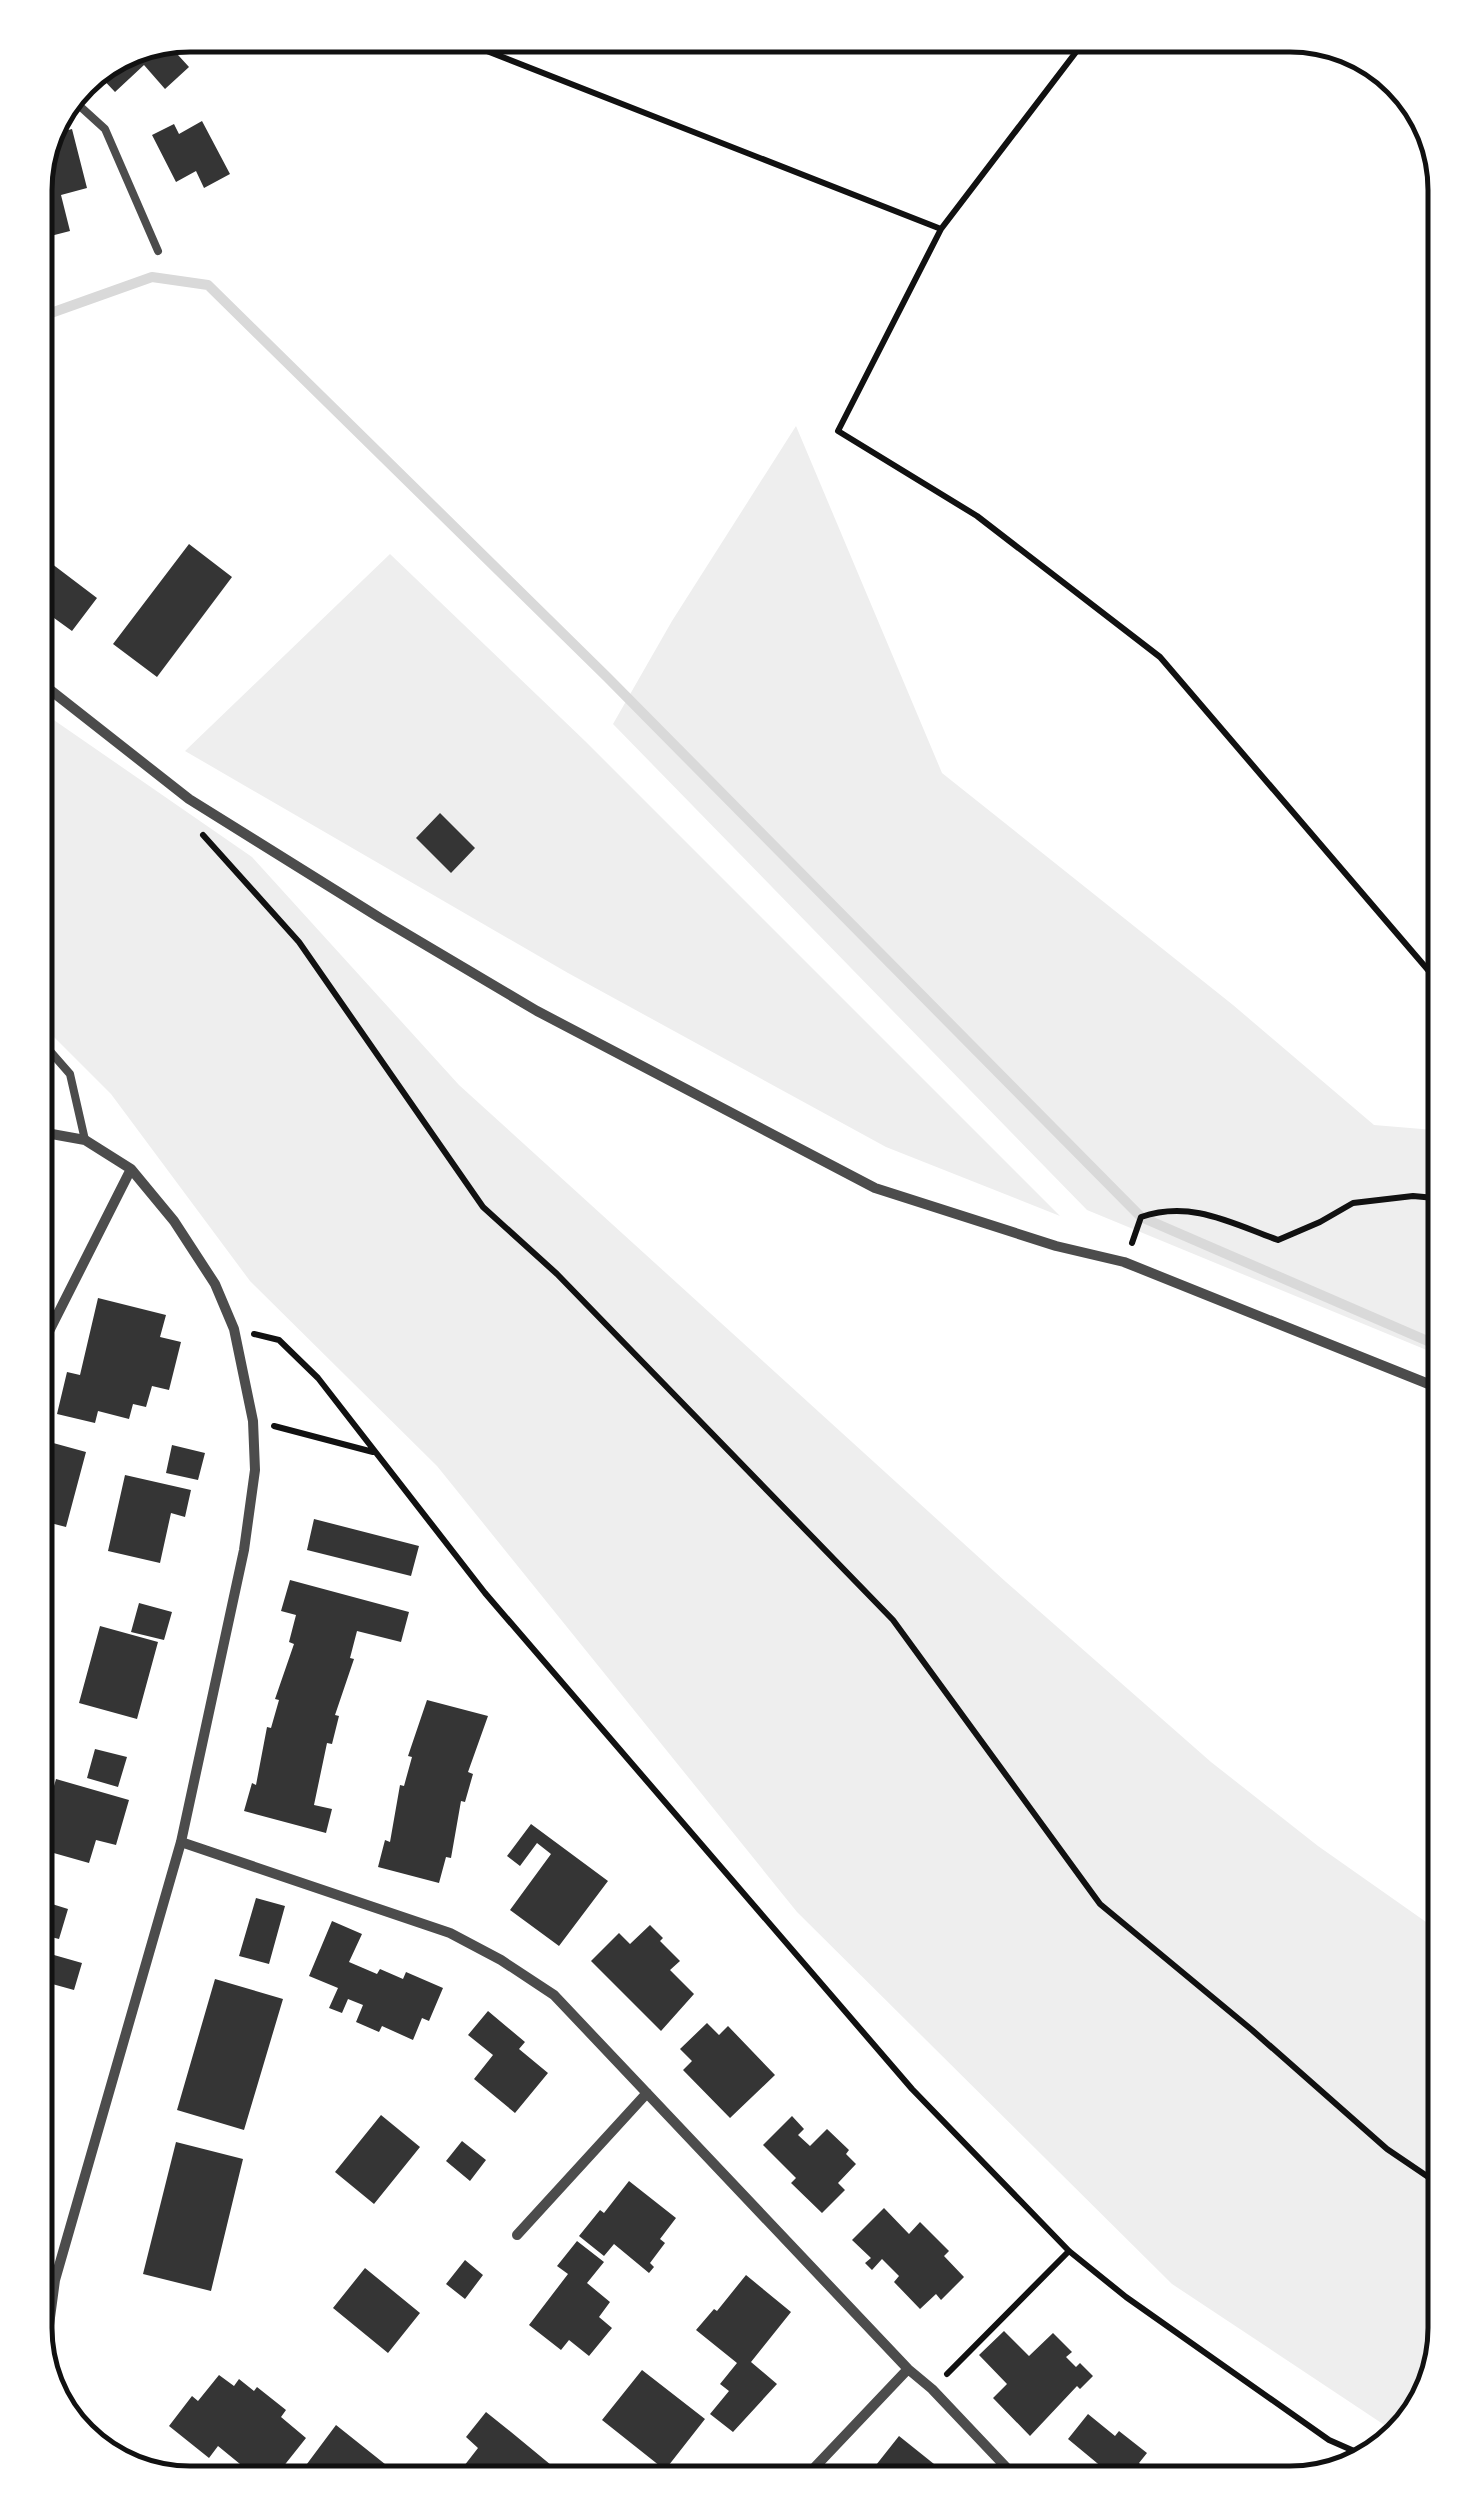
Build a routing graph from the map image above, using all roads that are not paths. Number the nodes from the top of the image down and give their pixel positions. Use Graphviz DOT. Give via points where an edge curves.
graph roads {
  1 [pos="81,107"];
  2 [pos="158,251"];
  3 [pos="53,692"];
  4 [pos="53,1054"];
  5 [pos="53,1134"];
  6 [pos="85,1140"];
  7 [pos="131,1169"];
  8 [pos="52,1324"];
  9 [pos="1428,1384"];
  10 [pos="181,1842"];
  11 [pos="647,2092"];
  12 [pos="516,2235"];
  13 [pos="52,2297"];
  14 [pos="908,2370"];
  15 [pos="815,2466"];
  16 [pos="1005,2466"];
  1 -- 2 [label="lane" via="105,129"];
  3 -- 9 [label="street" via="188,798 380,918 538,1011 874,1188 1124,1262"];
  4 -- 6 [label="lane" via="70,1074"];
  5 -- 6 [label="street"];
  6 -- 7 [label="street"];
  7 -- 8 [label="street"];
  7 -- 10 [label="street" via="214,1284 234,1329 254,1421 244,1550"];
  10 -- 11 [label="street" via="450,1932 484,1950 554,1995"];
  10 -- 13 [label="street"];
  11 -- 12 [label="street"];
  11 -- 14 [label="street"];
  14 -- 15 [label="street"];
  14 -- 16 [label="street"];
}
